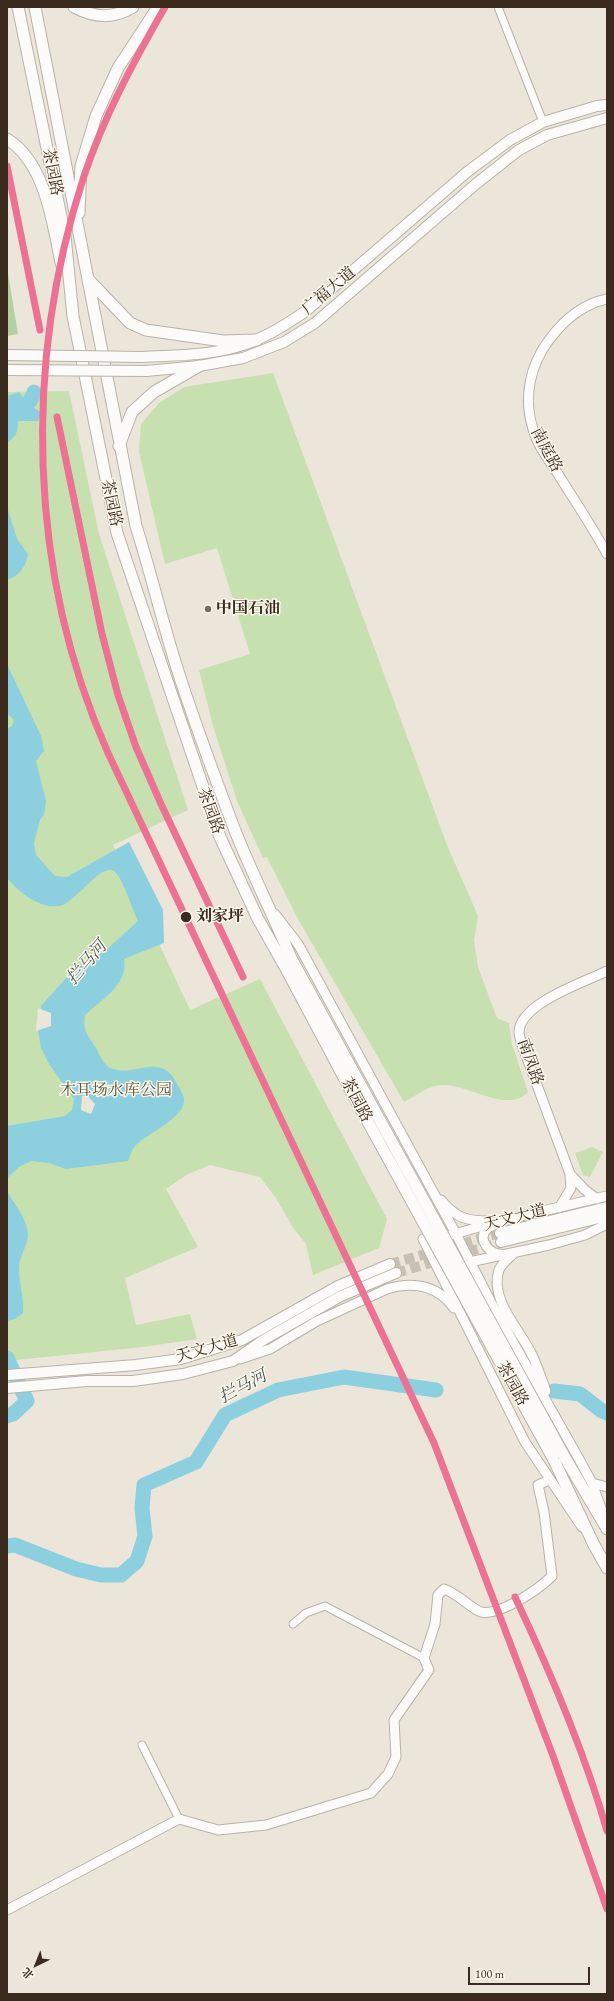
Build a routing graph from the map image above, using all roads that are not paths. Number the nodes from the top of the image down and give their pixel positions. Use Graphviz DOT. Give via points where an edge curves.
graph roads {
  1 [pos="18,7"];
  2 [pos="35,7"];
  3 [pos="74,7"];
  4 [pos="134,7"];
  5 [pos="158,7"];
  6 [pos="498,7"];
  7 [pos="607,104"];
  8 [pos="607,118"];
  9 [pos="543,122"];
  10 [pos="7,138"];
  11 [pos="78,230"];
  12 [pos="88,279"];
  13 [pos="607,299"];
  14 [pos="73,316"];
  15 [pos="257,340"];
  16 [pos="7,355"];
  17 [pos="199,366"];
  18 [pos="7,370"];
  19 [pos="119,446"];
  20 [pos="607,554"];
  21 [pos="271,909"];
  22 [pos="287,961"];
  23 [pos="607,971"];
  24 [pos="570,1174"];
  25 [pos="429,1186"];
  26 [pos="607,1196"];
  27 [pos="597,1199"];
  28 [pos="607,1207"];
  29 [pos="559,1208"];
  30 [pos="607,1216"];
  31 [pos="500,1221"];
  32 [pos="607,1224"];
  33 [pos="456,1234"];
  34 [pos="423,1239"];
  35 [pos="513,1254"];
  36 [pos="470,1261"];
  37 [pos="390,1264"];
  38 [pos="439,1270"];
  39 [pos="396,1273"];
  40 [pos="495,1310"];
  41 [pos="465,1323"];
  42 [pos="233,1361"];
  43 [pos="7,1375"];
  44 [pos="7,1388"];
  45 [pos="558,1422"];
  46 [pos="558,1457"];
  47 [pos="549,1480"];
  48 [pos="592,1483"];
  49 [pos="607,1487"];
  50 [pos="607,1524"];
  51 [pos="607,1530"];
  52 [pos="594,1545"];
  53 [pos="607,1568"];
  54 [pos="294,1624"];
  55 [pos="424,1658"];
  56 [pos="142,1745"];
  57 [pos="179,1819"];
  58 [pos="7,1910"];
  1 -- 14 [label="main road, 茶园路" via="65,236"];
  2 -- 11 [label="main road, 茶园路"];
  3 -- 4 [label="main road" via="88,15 102,16 122,14"];
  5 -- 11 [label="main road" via="118,68 96,116 81,166"];
  6 -- 9 [label="street"];
  7 -- 9 [label="main road, 广福大道"];
  8 -- 17 [label="main road, 广福大道" via="548,135 519,150 315,323 284,342 243,358"];
  9 -- 15 [label="main road, 广福大道" via="510,140 467,172 306,311"];
  10 -- 14 [label="main road" via="32,165 42,184"];
  11 -- 12 [label="main road, 茶园路"];
  12 -- 15 [label="main road" via="130,323 146,330 223,341"];
  12 -- 19 [label="main road, 茶园路"];
  13 -- 20 [label="street, 南庭路" via="579,311 557,328 541,351 530,376 528,405 533,429 544,452"];
  14 -- 22 [label="main road, 茶园路" via="117,533 220,837 258,919"];
  15 -- 16 [label="main road, 广福大道, bridge" via="235,348 194,354 142,357"];
  17 -- 18 [label="main road, 广福大道, bridge" via="146,371"];
  17 -- 19 [label="main road" via="154,392 132,412"];
  19 -- 21 [label="main road, 茶园路" via="136,526 177,668 234,829"];
  21 -- 22 [label="main road, 茶园路"];
  21 -- 25 [label="street, 茶园路" via="298,944"];
  22 -- 46 [label="main road, 茶园路, bridge"];
  23 -- 24 [label="street, 南凤路" via="538,1004 524,1017 519,1031"];
  24 -- 27 [label="street"];
  24 -- 29 [label="street" via="571,1188"];
  25 -- 31 [label="street" via="457,1216 472,1221"];
  25 -- 33 [label="street, 茶园路"];
  26 -- 27 [label="street, 天文大道"];
  27 -- 29 [label="street, 天文大道"];
  28 -- 30 [label="main road, 天文大道" via="501,1238"];
  29 -- 31 [label="street, 天文大道"];
  31 -- 33 [label="street, 天文大道"];
  31 -- 35 [label="street" via="486,1230 485,1244 490,1251 498,1254"];
  32 -- 35 [label="street, 天文大道" via="585,1235"];
  33 -- 34 [label="street, 天文大道"];
  33 -- 36 [label="street, 茶园路"];
  34 -- 38 [label="street, 茶园路"];
  35 -- 36 [label="street, 天文大道"];
  35 -- 45 [label="street" via="499,1268 498,1293 533,1356"];
  36 -- 38 [label="street, 天文大道"];
  36 -- 40 [label="street, 茶园路"];
  37 -- 43 [label="main road, 天文大道" via="338,1286 242,1340 181,1359"];
  38 -- 41 [label="street, 茶园路"];
  39 -- 42 [label="main road, 天文大道" via="341,1296"];
  40 -- 41 [label="street" via="481,1298 474,1299 464,1308"];
  40 -- 45 [label="street, 茶园路"];
  41 -- 42 [label="street, 天文大道" via="448,1301 436,1291 419,1285 400,1285 317,1321 270,1349"];
  41 -- 47 [label="street, 茶园路" via="525,1442"];
  42 -- 44 [label="main road, 天文大道" via="183,1374 143,1380 86,1381"];
  45 -- 48 [label="street, 茶园路"];
  46 -- 51 [label="main road, 茶园路"];
  46 -- 52 [label="main road, 茶园路"];
  47 -- 52 [label="street, 茶园路"];
  47 -- 55 [label="street" via="538,1485 552,1576 542,1587 496,1612 480,1612 454,1592 444,1589 438,1595 435,1624"];
  48 -- 49 [label="street"];
  48 -- 50 [label="street, 茶园路"];
  52 -- 53 [label="main road, 茶园路"];
  54 -- 55 [label="street" via="306,1613 325,1606"];
  55 -- 57 [label="street" via="429,1670 394,1720 396,1757 388,1774 371,1793 266,1825 218,1830"];
  56 -- 57 [label="street"];
  57 -- 58 [label="street"];
}
